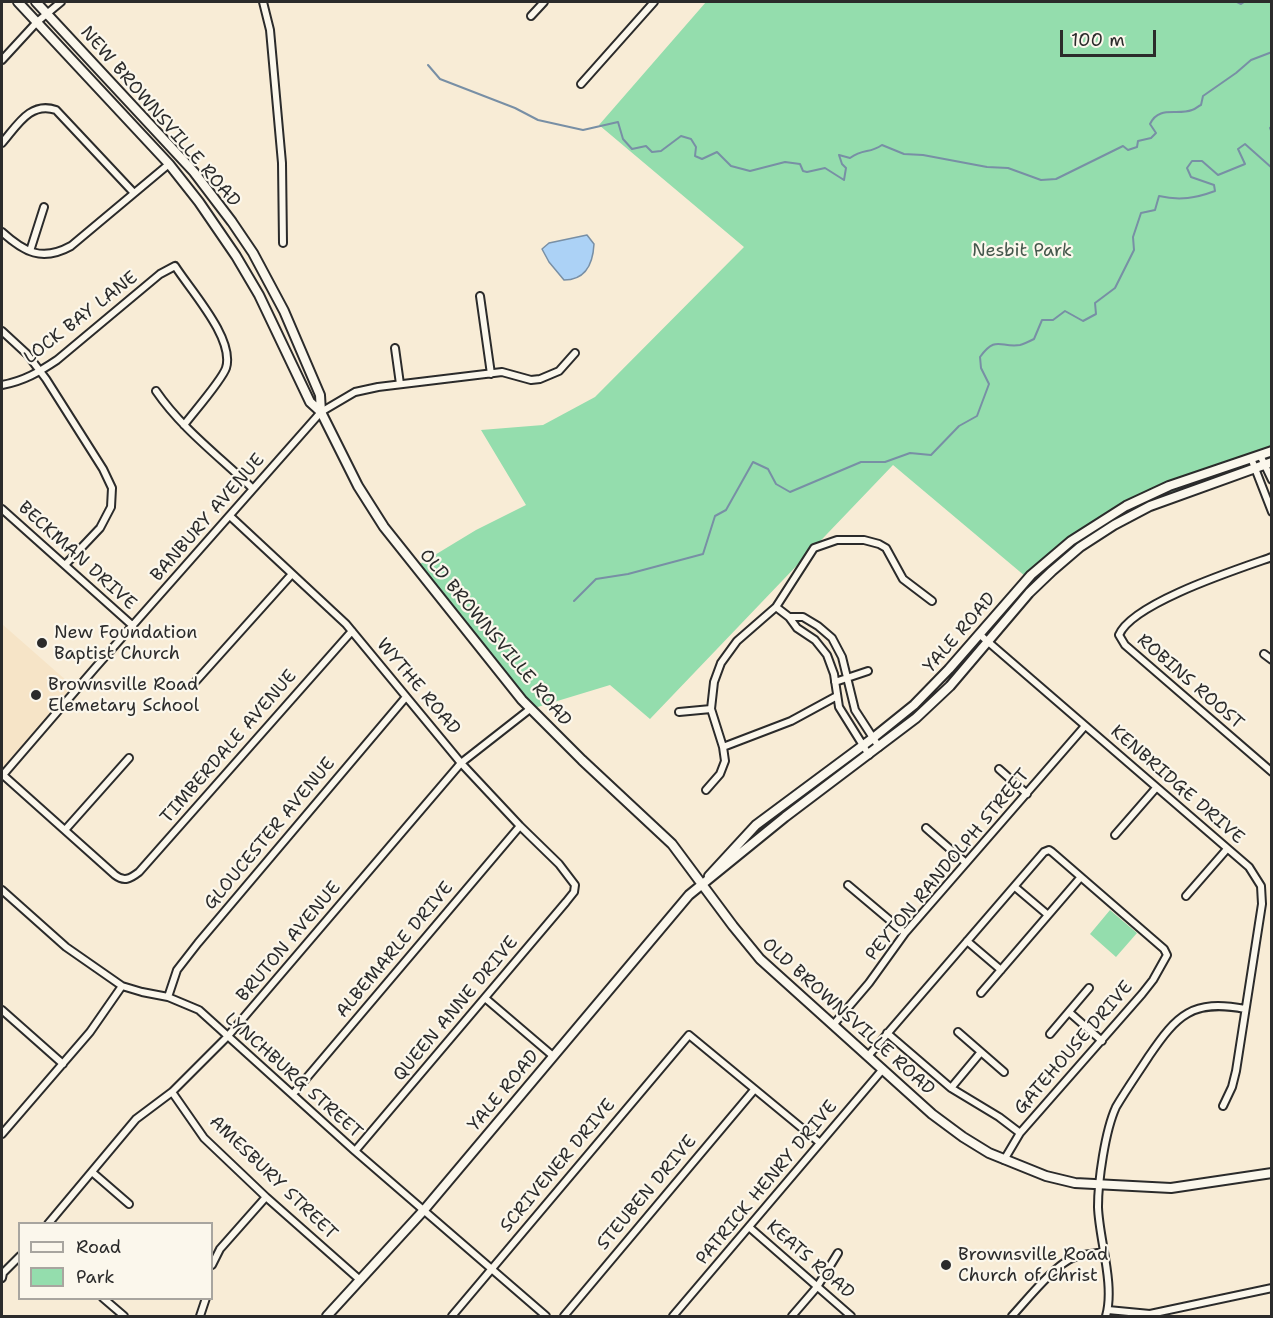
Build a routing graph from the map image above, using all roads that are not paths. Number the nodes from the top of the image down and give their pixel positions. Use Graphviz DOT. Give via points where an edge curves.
graph roads {
  1 [pos="18,2"];
  2 [pos="36,2"];
  3 [pos="61,2"];
  4 [pos="263,2"];
  5 [pos="544,2"];
  6 [pos="654,2"];
  7 [pos="48,14"];
  8 [pos="531,16"];
  9 [pos="37,22"];
  10 [pos="2,60"];
  11 [pos="581,84"];
  12 [pos="2,143"];
  13 [pos="169,164"];
  14 [pos="134,193"];
  15 [pos="44,207"];
  16 [pos="2,232"];
  17 [pos="283,243"];
  18 [pos="30,251"];
  19 [pos="480,296"];
  20 [pos="2,331"];
  21 [pos="395,348"];
  22 [pos="575,353"];
  23 [pos="40,372"];
  24 [pos="491,374"];
  25 [pos="400,384"];
  26 [pos="2,385"];
  27 [pos="156,391"];
  28 [pos="321,412"];
  29 [pos="184,425"];
  30 [pos="1272,451"];
  31 [pos="1260,455"];
  32 [pos="1251,458"];
  33 [pos="1263,465"];
  34 [pos="1272,480"];
  35 [pos="253,489"];
  36 [pos="2,509"];
  37 [pos="1272,512"];
  38 [pos="230,516"];
  39 [pos="1272,557"];
  40 [pos="65,565"];
  41 [pos="292,574"];
  42 [pos="932,601"];
  43 [pos="776,608"];
  44 [pos="789,617"];
  45 [pos="133,627"];
  46 [pos="352,631"];
  47 [pos="979,634"];
  48 [pos="988,641"];
  49 [pos="1264,654"];
  50 [pos="1272,660"];
  51 [pos="868,671"];
  52 [pos="847,678"];
  53 [pos="196,681"];
  54 [pos="835,682"];
  55 [pos="837,696"];
  56 [pos="406,697"];
  57 [pos="530,709"];
  58 [pos="711,709"];
  59 [pos="679,712"];
  60 [pos="1085,726"];
  61 [pos="873,738"];
  62 [pos="863,746"];
  63 [pos="723,747"];
  64 [pos="879,747"];
  65 [pos="869,755"];
  66 [pos="129,758"];
  67 [pos="461,763"];
  68 [pos="999,769"];
  69 [pos="1272,772"];
  70 [pos="2,775"];
  71 [pos="1156,788"];
  72 [pos="706,790"];
  73 [pos="1027,794"];
  74 [pos="520,826"];
  75 [pos="926,828"];
  76 [pos="65,830"];
  77 [pos="1115,835"];
  78 [pos="1227,849"];
  79 [pos="966,863"];
  80 [pos="1080,878"];
  81 [pos="702,884"];
  82 [pos="575,885"];
  83 [pos="848,885"];
  84 [pos="1015,887"];
  85 [pos="2,890"];
  86 [pos="1186,896"];
  87 [pos="1048,915"];
  88 [pos="904,933"];
  89 [pos="967,941"];
  90 [pos="1001,969"];
  91 [pos="122,986"];
  92 [pos="1089,988"];
  93 [pos="981,993"];
  94 [pos="168,997"];
  95 [pos="485,998"];
  96 [pos="1245,1009"];
  97 [pos="2,1010"];
  98 [pos="1069,1012"];
  99 [pos="834,1024"];
  100 [pos="958,1032"];
  101 [pos="887,1033"];
  102 [pos="1050,1034"];
  103 [pos="227,1037"];
  104 [pos="1102,1041"];
  105 [pos="981,1052"];
  106 [pos="553,1056"];
  107 [pos="868,1056"];
  108 [pos="63,1064"];
  109 [pos="883,1069"];
  110 [pos="1004,1072"];
  111 [pos="951,1088"];
  112 [pos="754,1090"];
  113 [pos="172,1092"];
  114 [pos="293,1094"];
  115 [pos="1222,1106"];
  116 [pos="1106,1109"];
  117 [pos="1114,1112"];
  118 [pos="3,1131"];
  119 [pos="1020,1133"];
  120 [pos="820,1143"];
  121 [pos="355,1151"];
  122 [pos="1004,1160"];
  123 [pos="92,1172"];
  124 [pos="1272,1173"];
  125 [pos="1100,1185"];
  126 [pos="266,1197"];
  127 [pos="129,1204"];
  128 [pos="424,1210"];
  129 [pos="50,1222"];
  130 [pos="749,1227"];
  131 [pos="1104,1252"];
  132 [pos="838,1253"];
  133 [pos="18,1258"];
  134 [pos="213,1263"];
  135 [pos="491,1269"];
  136 [pos="2,1278"];
  137 [pos="360,1280"];
  138 [pos="817,1287"];
  139 [pos="1272,1288"];
  140 [pos="104,1300"];
  141 [pos="207,1300"];
  142 [pos="1107,1313"];
  143 [pos="124,1317"];
  144 [pos="200,1317"];
  145 [pos="327,1317"];
  146 [pos="452,1317"];
  147 [pos="546,1317"];
  148 [pos="564,1317"];
  149 [pos="673,1317"];
  150 [pos="792,1317"];
  151 [pos="851,1317"];
  152 [pos="1012,1317"];
  1 -- 9 [label="main road, NEW BROWNSVILLE ROAD"];
  2 -- 7 [label="main road, NEW BROWNSVILLE ROAD"];
  3 -- 7 [label="street"];
  4 -- 17 [label="street" via="270,30 282,163"];
  5 -- 8 [label="street"];
  6 -- 11 [label="street"];
  7 -- 9 [label="street"];
  7 -- 28 [label="main road, NEW BROWNSVILLE ROAD" via="194,172 232,222 284,311 320,395"];
  9 -- 10 [label="street"];
  9 -- 13 [label="main road, NEW BROWNSVILLE ROAD"];
  12 -- 14 [label="street" via="30,112 46,106 63,115"];
  13 -- 14 [label="street"];
  13 -- 28 [label="main road, NEW BROWNSVILLE ROAD" via="236,256 310,402"];
  14 -- 18 [label="street" via="71,246 50,254"];
  15 -- 18 [label="street"];
  16 -- 18 [label="street"];
  19 -- 24 [label="street"];
  20 -- 23 [label="street"];
  21 -- 25 [label="street"];
  22 -- 24 [label="street, BANBURY AVENUE" via="560,370 540,379 502,372"];
  23 -- 26 [label="street, LOCK BAY LANE"];
  23 -- 29 [label="street, LOCK BAY LANE" via="175,266 219,330 228,353 226,370"];
  23 -- 40 [label="street" via="112,488 111,507 100,528"];
  24 -- 25 [label="street, BANBURY AVENUE"];
  25 -- 28 [label="street, BANBURY AVENUE" via="358,391"];
  27 -- 29 [label="street"];
  28 -- 35 [label="street, BANBURY AVENUE"];
  28 -- 57 [label="main road, OLD BROWNSVILLE ROAD" via="358,486 384,527"];
  29 -- 35 [label="street"];
  30 -- 31 [label="main road, YALE ROAD"];
  31 -- 32 [label="main road, YALE ROAD"];
  31 -- 33 [label="street"];
  32 -- 33 [label="street"];
  32 -- 47 [label="main road, YALE ROAD" via="1169,486 1087,528 1031,575"];
  33 -- 34 [label="street"];
  33 -- 37 [label="street"];
  33 -- 48 [label="main road, YALE ROAD" via="1165,500 1101,533 1041,581"];
  35 -- 38 [label="street, BANBURY AVENUE"];
  36 -- 40 [label="street, BECKMAN DRIVE"];
  38 -- 41 [label="street, WYTHE ROAD"];
  38 -- 45 [label="street, BANBURY AVENUE"];
  39 -- 69 [label="street, ROBINS ROOST" via="1175,593 1137,617 1119,635 1125,645"];
  40 -- 45 [label="street, BECKMAN DRIVE"];
  41 -- 46 [label="street, WYTHE ROAD"];
  41 -- 53 [label="street"];
  42 -- 43 [label="street" via="903,579 882,546 864,540 837,540 814,548"];
  43 -- 44 [label="street"];
  43 -- 58 [label="street" via="727,653 714,682"];
  44 -- 52 [label="street" via="803,617 832,638"];
  44 -- 54 [label="street" via="827,655"];
  45 -- 70 [label="street, BANBURY AVENUE"];
  46 -- 56 [label="street, WYTHE ROAD"];
  46 -- 76 [label="street, TIMBERDALE AVENUE" via="139,872 126,880 114,875"];
  47 -- 48 [label="street, KENBRIDGE DRIVE"];
  47 -- 61 [label="main road, YALE ROAD" via="923,697"];
  48 -- 60 [label="street, KENBRIDGE DRIVE"];
  48 -- 64 [label="main road, YALE ROAD" via="939,697"];
  49 -- 50 [label="street"];
  51 -- 52 [label="street"];
  52 -- 54 [label="street"];
  52 -- 61 [label="street" via="855,710"];
  54 -- 55 [label="street"];
  55 -- 62 [label="street" via="839,707"];
  55 -- 63 [label="street" via="791,721"];
  56 -- 67 [label="street, WYTHE ROAD"];
  56 -- 94 [label="street, GLOUCESTER AVENUE" via="198,943 177,970"];
  57 -- 67 [label="street, BRUTON AVENUE"];
  57 -- 81 [label="main road, OLD BROWNSVILLE ROAD" via="672,844"];
  58 -- 59 [label="street"];
  58 -- 63 [label="street"];
  60 -- 71 [label="street, KENBRIDGE DRIVE"];
  60 -- 73 [label="street, PEYTON RANDOLPH STREET"];
  61 -- 62 [label="main road, YALE ROAD"];
  61 -- 64 [label="street"];
  62 -- 65 [label="street"];
  62 -- 81 [label="main road, YALE ROAD" via="756,825"];
  63 -- 72 [label="street" via="725,761"];
  64 -- 65 [label="main road, YALE ROAD"];
  65 -- 81 [label="main road, YALE ROAD"];
  66 -- 76 [label="street"];
  67 -- 74 [label="street, WYTHE ROAD"];
  67 -- 103 [label="street, BRUTON AVENUE"];
  68 -- 73 [label="street"];
  70 -- 76 [label="street"];
  71 -- 77 [label="street"];
  71 -- 78 [label="street, KENBRIDGE DRIVE"];
  73 -- 79 [label="street, PEYTON RANDOLPH STREET"];
  74 -- 82 [label="street, WYTHE ROAD"];
  74 -- 114 [label="street, ALBEMARLE DRIVE"];
  75 -- 79 [label="street"];
  78 -- 86 [label="street"];
  78 -- 96 [label="street, KENBRIDGE DRIVE" via="1254,873 1263,898"];
  79 -- 88 [label="street, PEYTON RANDOLPH STREET"];
  80 -- 84 [label="street" via="1049,850"];
  80 -- 87 [label="street"];
  80 -- 104 [label="street, GATEHOUSE DRIVE" via="1167,955 1153,980"];
  81 -- 99 [label="main road, OLD BROWNSVILLE ROAD" via="760,959"];
  81 -- 106 [label="main road, YALE ROAD"];
  82 -- 95 [label="street, QUEEN ANNE DRIVE" via="574,892"];
  83 -- 88 [label="street"];
  84 -- 87 [label="street"];
  84 -- 89 [label="street"];
  85 -- 91 [label="street, LYNCHBURG STREET" via="66,947"];
  87 -- 90 [label="street"];
  88 -- 99 [label="street, PEYTON RANDOLPH STREET"];
  89 -- 90 [label="street"];
  89 -- 101 [label="street"];
  90 -- 93 [label="street"];
  91 -- 94 [label="street, LYNCHBURG STREET"];
  91 -- 108 [label="street"];
  92 -- 98 [label="street"];
  94 -- 103 [label="street, LYNCHBURG STREET" via="199,1010"];
  95 -- 106 [label="street"];
  95 -- 121 [label="street, QUEEN ANNE DRIVE"];
  96 -- 115 [label="street, KENBRIDGE DRIVE" via="1232,1087"];
  96 -- 117 [label="street" via="1213,1006 1178,1019"];
  97 -- 108 [label="street"];
  98 -- 102 [label="street"];
  98 -- 104 [label="street"];
  99 -- 107 [label="main road, OLD BROWNSVILLE ROAD"];
  100 -- 105 [label="street"];
  101 -- 107 [label="street"];
  101 -- 111 [label="street"];
  103 -- 113 [label="street, BRUTON AVENUE"];
  103 -- 114 [label="street, LYNCHBURG STREET"];
  104 -- 119 [label="street, GATEHOUSE DRIVE"];
  105 -- 110 [label="street"];
  105 -- 111 [label="street"];
  106 -- 128 [label="main road, YALE ROAD"];
  107 -- 109 [label="main road, OLD BROWNSVILLE ROAD"];
  108 -- 118 [label="street"];
  109 -- 120 [label="street, PATRICK HENRY DRIVE"];
  109 -- 122 [label="main road, OLD BROWNSVILLE ROAD" via="957,1132"];
  111 -- 119 [label="street"];
  112 -- 120 [label="street"];
  112 -- 135 [label="street, SCRIVENER DRIVE" via="689,1035"];
  112 -- 148 [label="street, STEUBEN DRIVE"];
  113 -- 123 [label="street, BRUTON AVENUE" via="136,1119"];
  113 -- 126 [label="street, AMESBURY STREET" via="204,1138"];
  114 -- 121 [label="street, LYNCHBURG STREET"];
  116 -- 117 [label="street"];
  117 -- 125 [label="street"];
  119 -- 122 [label="street, GATEHOUSE DRIVE"];
  120 -- 130 [label="street, PATRICK HENRY DRIVE"];
  121 -- 128 [label="street, LYNCHBURG STREET"];
  122 -- 125 [label="main road, OLD BROWNSVILLE ROAD" via="1054,1178"];
  123 -- 127 [label="street"];
  123 -- 129 [label="street, BRUTON AVENUE"];
  124 -- 125 [label="main road, OLD BROWNSVILLE ROAD" via="1171,1188"];
  125 -- 131 [label="street" via="1098,1207"];
  126 -- 134 [label="street" via="220,1249"];
  126 -- 137 [label="street, AMESBURY STREET"];
  128 -- 135 [label="street, LYNCHBURG STREET"];
  128 -- 137 [label="main road, YALE ROAD"];
  130 -- 138 [label="street, KEATS ROAD"];
  130 -- 149 [label="street, PATRICK HENRY DRIVE"];
  131 -- 142 [label="street"];
  131 -- 152 [label="street" via="1068,1260"];
  132 -- 138 [label="street"];
  133 -- 136 [label="street"];
  135 -- 146 [label="street, SCRIVENER DRIVE"];
  135 -- 147 [label="street, LYNCHBURG STREET"];
  137 -- 145 [label="main road, YALE ROAD"];
  138 -- 150 [label="street"];
  138 -- 151 [label="street, KEATS ROAD"];
  139 -- 142 [label="street" via="1150,1314"];
  140 -- 143 [label="street"];
  141 -- 144 [label="street"];
}
